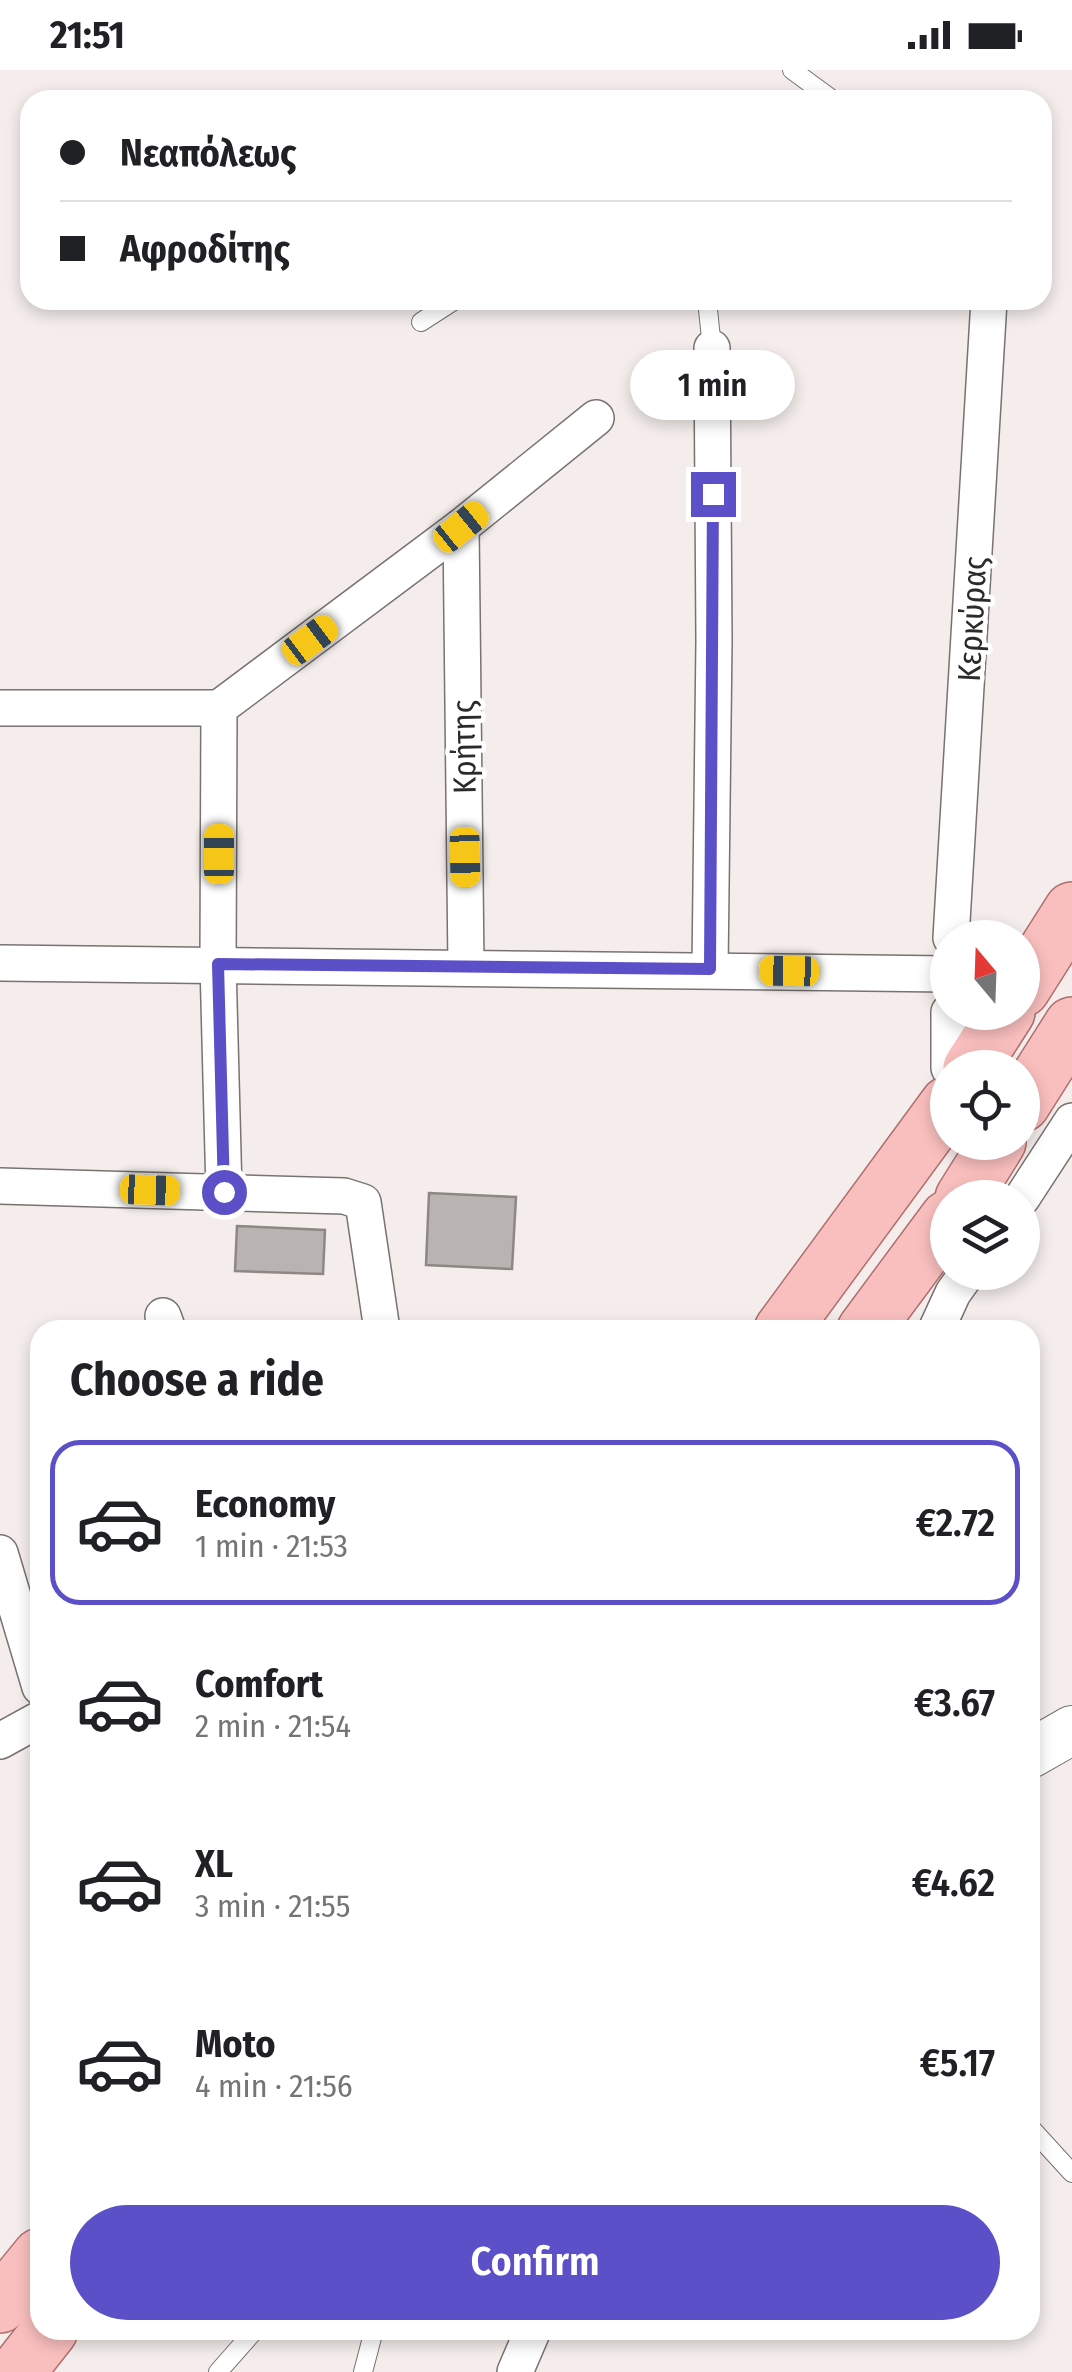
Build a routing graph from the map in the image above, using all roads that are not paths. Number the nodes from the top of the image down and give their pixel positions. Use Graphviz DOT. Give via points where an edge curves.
graph roads {
  1 [pos="792,70"];
  2 [pos="819,90"];
  3 [pos="440,310"];
  4 [pos="708,310"];
  5 [pos="989,310"];
  6 [pos="421,322"];
  7 [pos="712,348"];
  8 [pos="596,418"];
  9 [pos="461,527"];
  10 [pos="0,708"];
  11 [pos="220,708"];
  12 [pos="1072,910"];
  13 [pos="952,920"];
  14 [pos="1040,961"];
  15 [pos="0,963"];
  16 [pos="218,964"];
  17 [pos="466,967"];
  18 [pos="710,969"];
  19 [pos="930,974"];
  20 [pos="1072,1025"];
  21 [pos="1040,1076"];
  22 [pos="1072,1121"];
  23 [pos="930,1129"];
  24 [pos="1034,1180"];
  25 [pos="0,1186"];
  26 [pos="224,1192"];
  27 [pos="930,1242"];
  28 [pos="956,1290"];
  29 [pos="381,1320"];
  30 [pos="789,1320"];
  31 [pos="872,1320"];
  32 [pos="941,1320"];
  33 [pos="0,1553"];
  34 [pos="9,1616"];
  35 [pos="30,1664"];
  36 [pos="30,1724"];
  37 [pos="1072,1730"];
  38 [pos="0,1741"];
  39 [pos="1040,1748"];
  40 [pos="1040,2138"];
  41 [pos="1072,2172"];
  42 [pos="30,2268"];
  43 [pos="0,2306"];
  44 [pos="42,2340"];
  45 [pos="247,2340"];
  46 [pos="371,2340"];
  47 [pos="529,2340"];
  48 [pos="221,2371"];
  49 [pos="17,2372"];
  50 [pos="363,2372"];
  51 [pos="515,2372"];
  1 -- 2 [label="lane"];
  3 -- 6 [label="lane"];
  4 -- 7 [label="lane"];
  5 -- 13 [label="street, Κερκύρας"];
  7 -- 18 [label="street"];
  8 -- 9 [label="street"];
  9 -- 11 [label="street"];
  9 -- 17 [label="street, Κρήτης"];
  10 -- 11 [label="street"];
  11 -- 16 [label="street"];
  12 -- 14 [label="main road"];
  15 -- 16 [label="street"];
  16 -- 17 [label="street"];
  16 -- 26 [label="street"];
  17 -- 18 [label="street"];
  18 -- 19 [label="street"];
  20 -- 21 [label="main road"];
  22 -- 24 [label="street"];
  23 -- 30 [label="main road"];
  25 -- 26 [label="street"];
  26 -- 29 [label="street" via="363,1202"];
  27 -- 31 [label="main road"];
  28 -- 32 [label="street"];
  33 -- 34 [label="street"];
  34 -- 35 [label="street"];
  36 -- 38 [label="street"];
  37 -- 39 [label="street"];
  40 -- 41 [label="lane"];
  42 -- 43 [label="main road"];
  44 -- 49 [label="main road"];
  45 -- 48 [label="lane"];
  46 -- 50 [label="lane"];
  47 -- 51 [label="street"];
}
